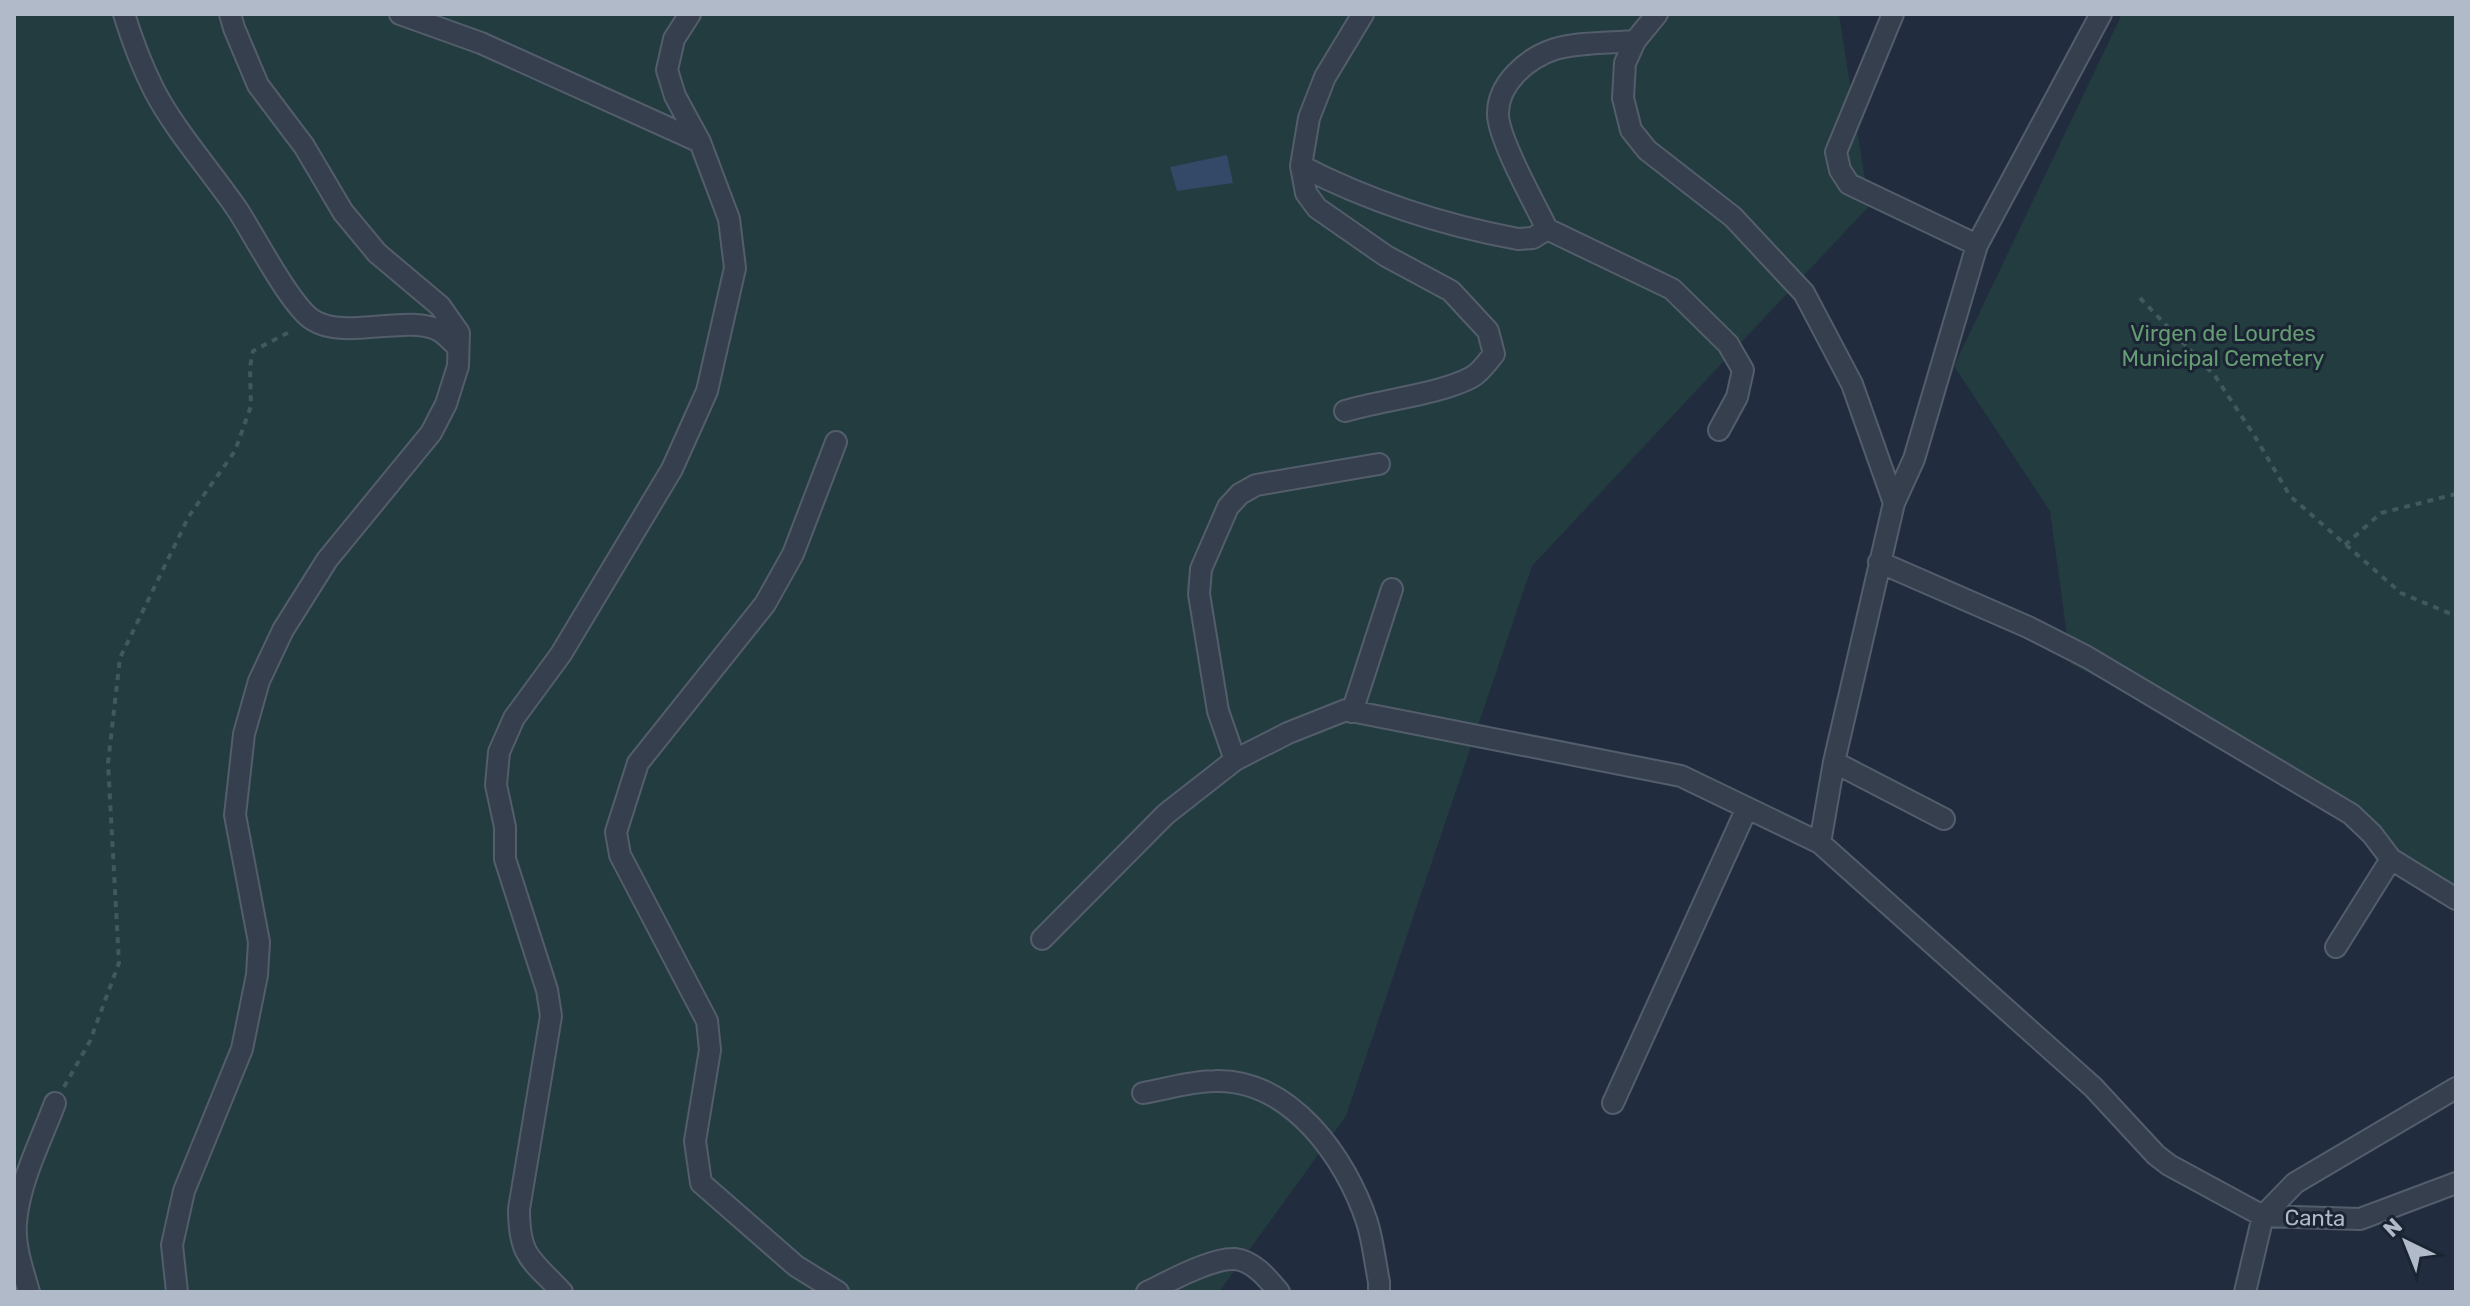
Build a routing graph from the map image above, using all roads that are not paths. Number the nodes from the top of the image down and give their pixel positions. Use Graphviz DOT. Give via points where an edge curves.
graph roads {
  1 [pos="124,14"];
  2 [pos="230,14"];
  3 [pos="400,14"];
  4 [pos="690,14"];
  5 [pos="1363,14"];
  6 [pos="1657,14"];
  7 [pos="1893,14"];
  8 [pos="2101,14"];
  9 [pos="1635,41"];
  10 [pos="700,142"];
  11 [pos="1301,166"];
  12 [pos="1547,229"];
  13 [pos="1977,245"];
  14 [pos="458,347"];
  15 [pos="1345,411"];
  16 [pos="1719,430"];
  17 [pos="836,442"];
  18 [pos="1379,464"];
  19 [pos="1894,503"];
  20 [pos="1879,562"];
  21 [pos="1392,589"];
  22 [pos="1352,712"];
  23 [pos="1235,760"];
  24 [pos="1834,762"];
  25 [pos="1747,808"];
  26 [pos="1944,819"];
  27 [pos="1820,843"];
  28 [pos="2391,859"];
  29 [pos="2456,899"];
  30 [pos="1042,939"];
  31 [pos="2336,947"];
  32 [pos="2456,1088"];
  33 [pos="1143,1093"];
  34 [pos="55,1103"];
  35 [pos="1613,1103"];
  36 [pos="2456,1183"];
  37 [pos="2263,1216"];
  38 [pos="29,1292"];
  39 [pos="177,1292"];
  40 [pos="562,1292"];
  41 [pos="838,1292"];
  42 [pos="1147,1292"];
  43 [pos="1279,1292"];
  44 [pos="1379,1292"];
  45 [pos="2245,1292"];
  1 -- 14 [label="street" via="154,91 312,320 331,326 438,330"];
  2 -- 14 [label="street" via="258,85 304,146 343,212 377,253 440,306 459,333"];
  3 -- 10 [label="street" via="481,43"];
  4 -- 10 [label="street" via="674,39 667,70"];
  5 -- 11 [label="street" via="1325,77 1309,118"];
  6 -- 9 [label="street"];
  7 -- 13 [label="street" via="1836,152 1840,170 1849,184"];
  8 -- 13 [label="street"];
  9 -- 12 [label="street" via="1556,48 1514,74 1501,95 1502,134"];
  9 -- 19 [label="street" via="1625,63 1623,98 1631,130 1647,150 1733,217 1804,293 1852,384"];
  10 -- 40 [label="street" via="729,219 735,268 707,391 672,469 561,654 514,718 499,752 496,785 505,859 551,1016 519,1209 519,1238 528,1257"];
  11 -- 12 [label="street" via="1343,188 1487,233 1533,238"];
  11 -- 15 [label="street" via="1306,193 1317,208 1386,256 1451,291 1488,331 1494,354 1474,376"];
  12 -- 16 [label="street" via="1672,289 1728,344 1743,370 1737,397"];
  13 -- 19 [label="street" via="1914,459"];
  14 -- 39 [label="street" via="458,366 431,433 327,560 283,630 259,681 244,734 235,815 259,942 257,975 242,1049 184,1191 172,1245"];
  17 -- 41 [label="street" via="793,554 765,604 638,763 616,832 620,855 707,1021 710,1050 695,1141 701,1183 796,1266"];
  18 -- 23 [label="street" via="1256,485 1228,507 1201,569 1199,594 1218,711"];
  19 -- 20 [label="street"];
  20 -- 24 [label="street"];
  20 -- 28 [label="street" via="2087,657 2351,814"];
  21 -- 22 [label="street"];
  22 -- 23 [label="street" via="1288,733"];
  22 -- 25 [label="street" via="1681,776"];
  23 -- 30 [label="street" via="1166,814"];
  24 -- 26 [label="street"];
  24 -- 27 [label="street"];
  25 -- 27 [label="street"];
  25 -- 35 [label="street"];
  27 -- 37 [label="street" via="2093,1087 2156,1155"];
  28 -- 29 [label="street"];
  28 -- 31 [label="street"];
  32 -- 37 [label="street" via="2295,1183"];
  33 -- 44 [label="street" via="1217,1081 1264,1090 1290,1108 1315,1130 1342,1167 1366,1222"];
  34 -- 38 [label="street" via="20,1195 16,1226"];
  36 -- 37 [label="street, Canta" via="2360,1219"];
  37 -- 45 [label="street"];
  42 -- 43 [label="street" via="1205,1265 1235,1259 1260,1270"];
}
